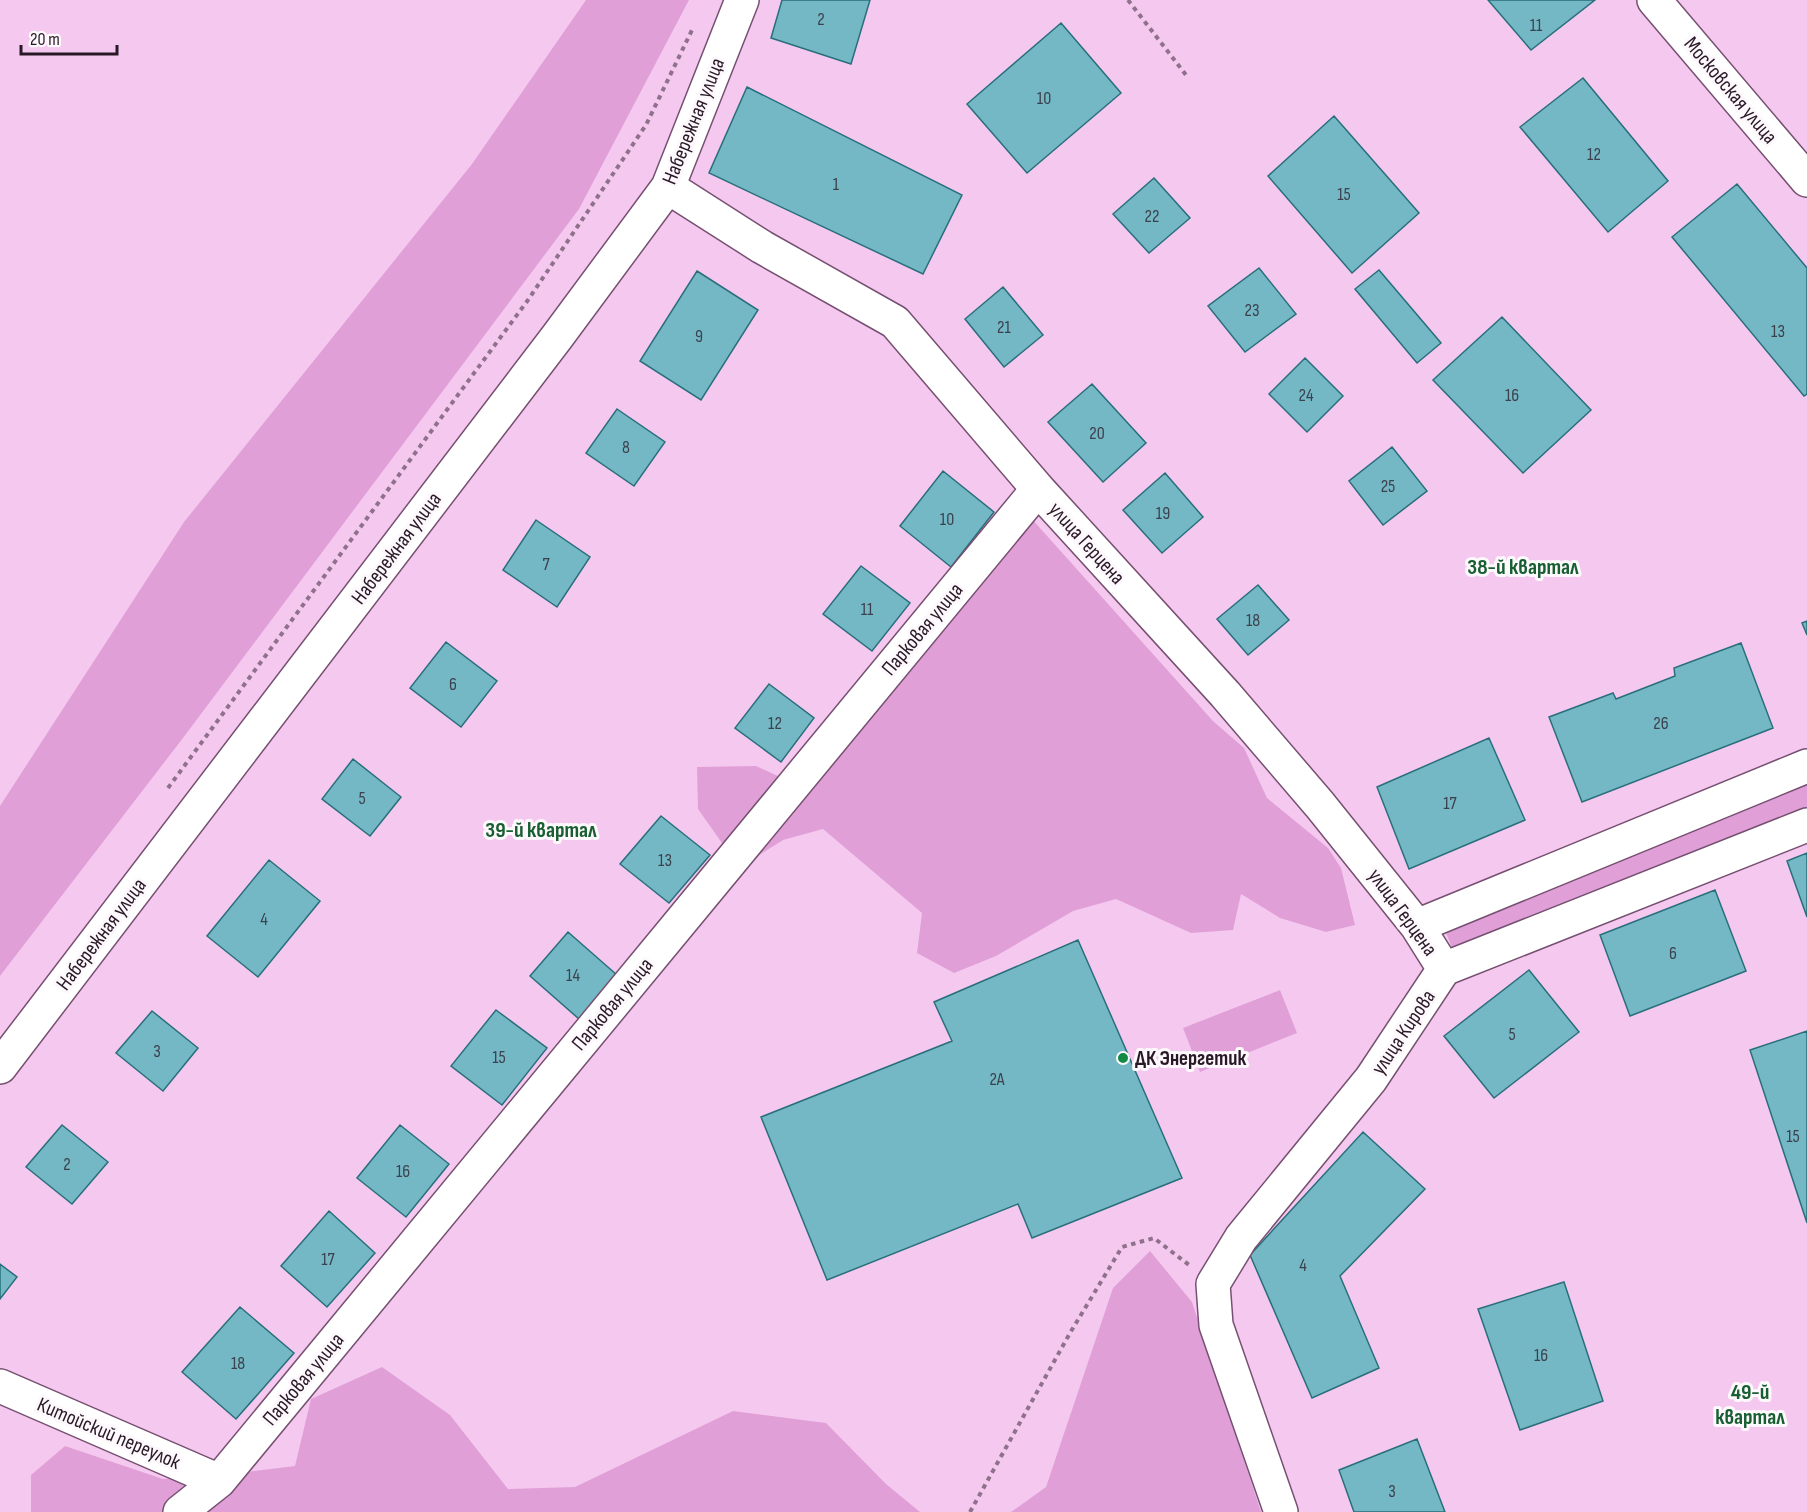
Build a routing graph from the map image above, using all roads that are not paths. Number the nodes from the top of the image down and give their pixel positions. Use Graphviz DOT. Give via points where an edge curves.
graph roads {
  1 [pos="742,0"];
  2 [pos="1654,0"];
  3 [pos="1807,180"];
  4 [pos="668,187"];
  5 [pos="1038,489"];
  6 [pos="1807,766"];
  7 [pos="1807,825"];
  8 [pos="1417,927"];
  9 [pos="1444,969"];
  10 [pos="0,1066"];
  11 [pos="0,1386"];
  12 [pos="219,1481"];
  13 [pos="180,1512"];
  14 [pos="1281,1512"];
  1 -- 4 [label="street, Набережная улица"];
  2 -- 3 [label="street, Московская улица"];
  4 -- 5 [label="street, улица Герцена" via="762,248 895,322"];
  4 -- 10 [label="street, Набережная улица"];
  5 -- 8 [label="street, улица Герцена" via="1225,694"];
  5 -- 12 [label="street, Парковая улица"];
  6 -- 8 [label="street"];
  7 -- 9 [label="street, улица Кирова"];
  8 -- 9 [label="street, улица Герцена"];
  9 -- 14 [label="street, улица Кирова" via="1371,1079 1241,1238 1213,1284 1216,1325"];
  11 -- 12 [label="street, Китойский переулок"];
  12 -- 13 [label="street, Парковая улица"];
}
